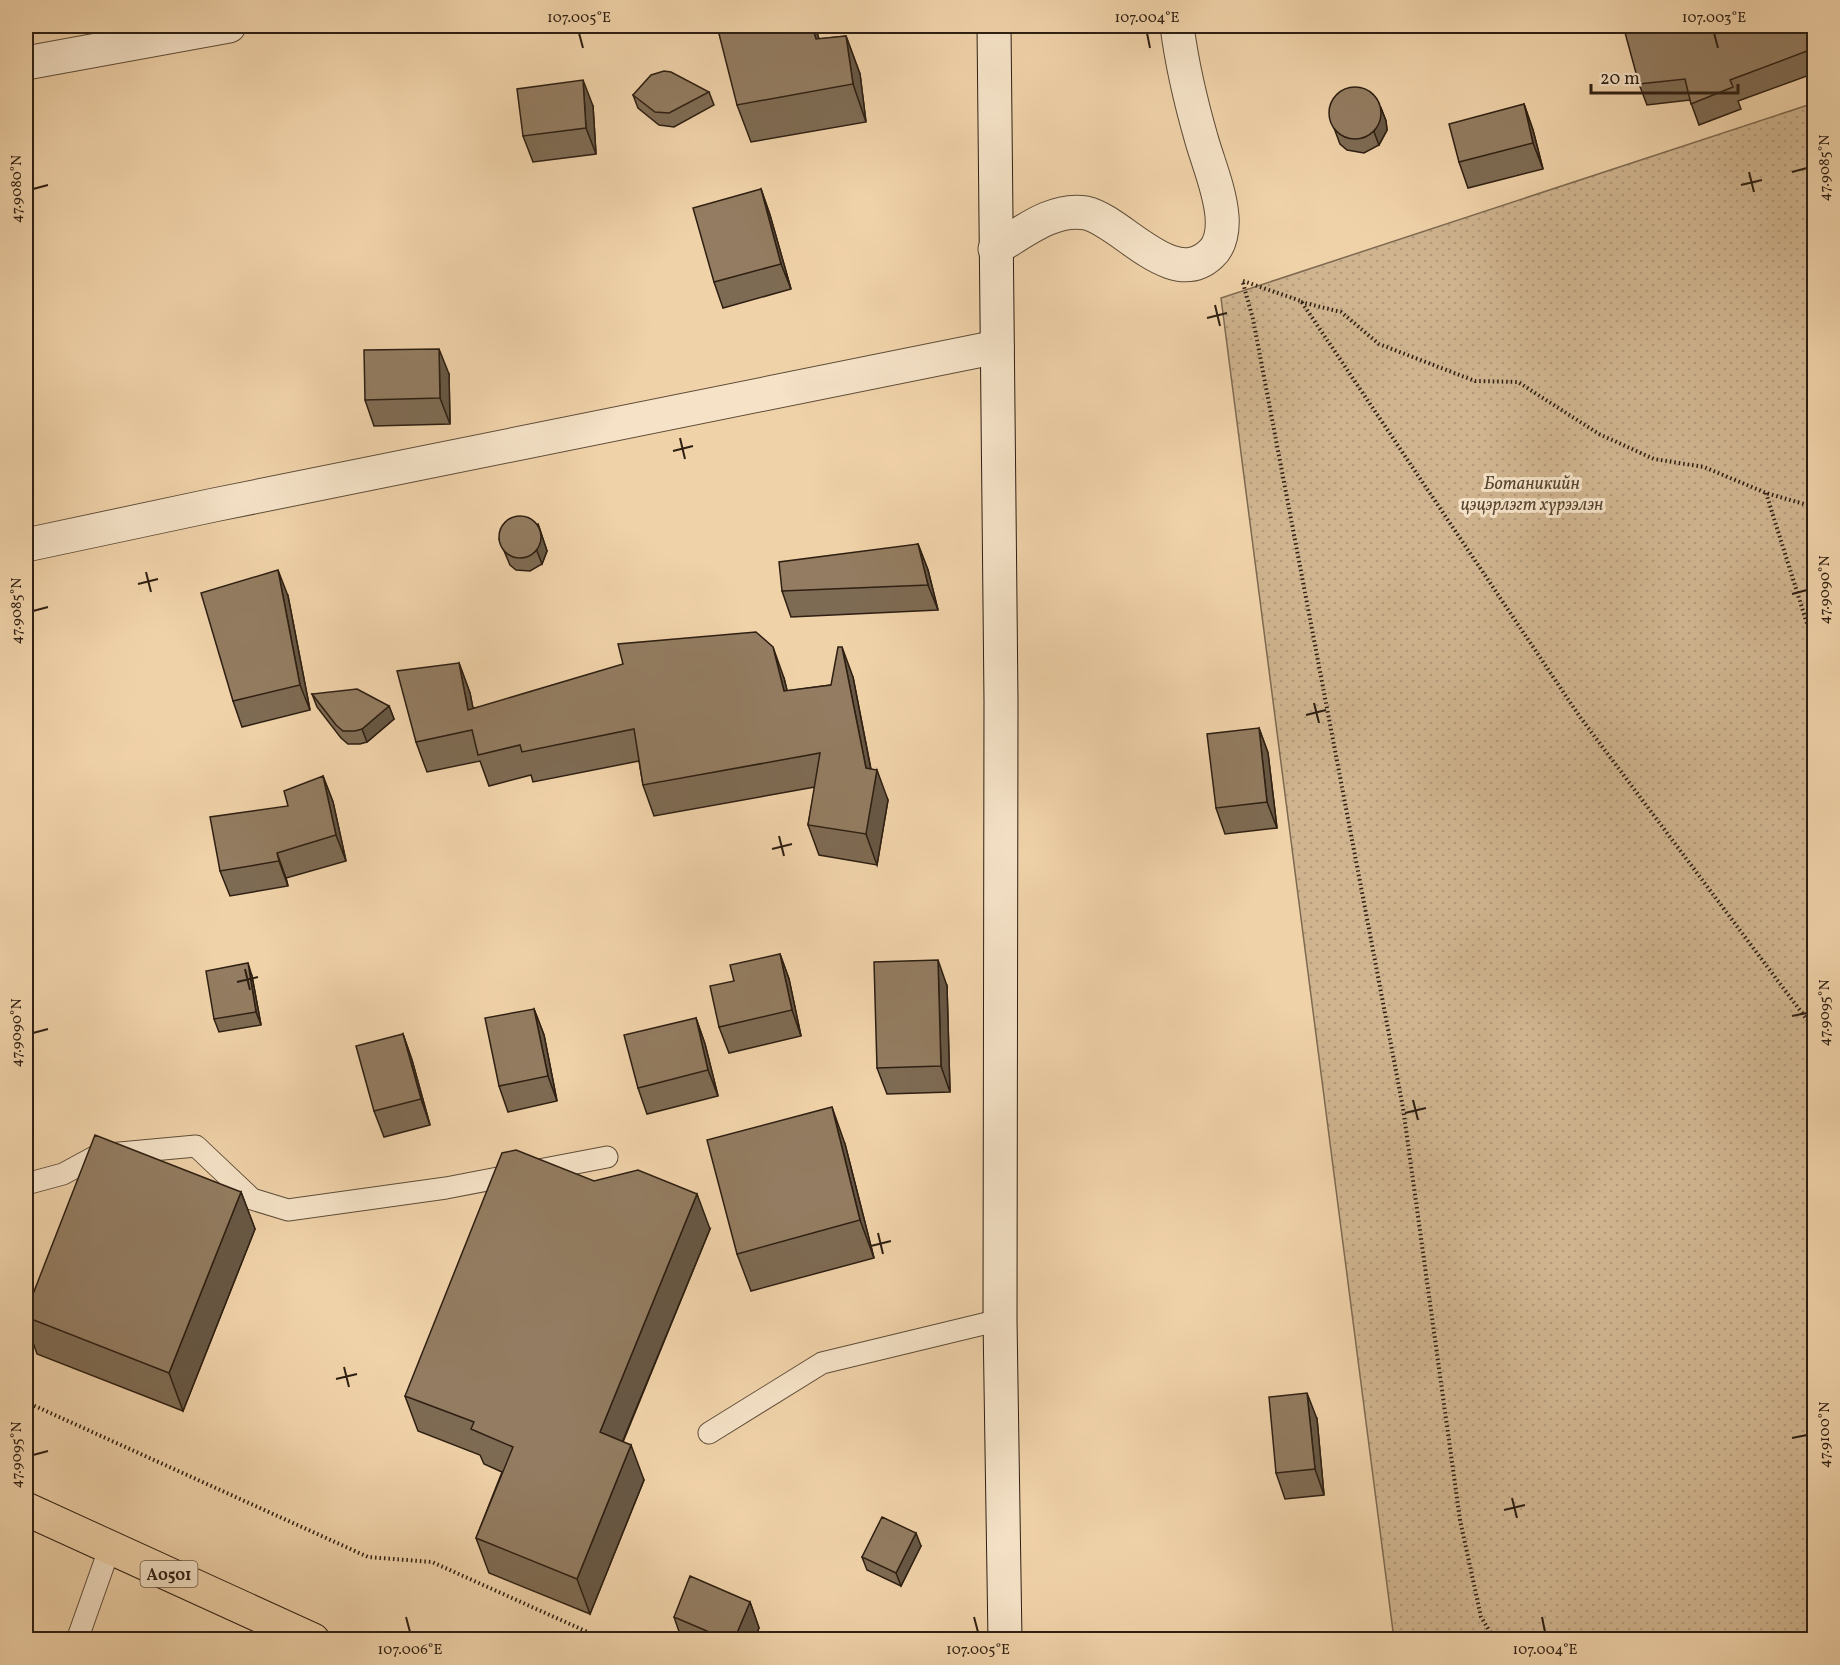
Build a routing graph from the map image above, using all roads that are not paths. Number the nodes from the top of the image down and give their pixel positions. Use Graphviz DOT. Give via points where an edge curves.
graph roads {
  1 [pos="229,26"];
  2 [pos="994,26"];
  3 [pos="1185,27"];
  4 [pos="26,63"];
  5 [pos="995,249"];
  6 [pos="997,347"];
  7 [pos="26,545"];
  8 [pos="607,1157"];
  9 [pos="26,1184"];
  10 [pos="1000,1320"];
  11 [pos="709,1433"];
  12 [pos="26,1509"];
  13 [pos="110,1547"];
  14 [pos="77,1640"];
  15 [pos="313,1640"];
  16 [pos="1005,1640"];
  1 -- 4 [label="street"];
  2 -- 5 [label="street"];
  3 -- 5 [label="street" via="1194,113 1222,217 1221,237 1215,250 1190,264 1173,262 1140,246 1104,221 1069,212 1043,221"];
  5 -- 6 [label="street"];
  6 -- 7 [label="street"];
  6 -- 10 [label="street"];
  8 -- 9 [label="lane" via="446,1188 288,1210 252,1199 196,1146 98,1155 63,1174"];
  10 -- 11 [label="lane" via="822,1363"];
  10 -- 16 [label="street"];
  12 -- 13 [label="highway, A0501"];
  13 -- 14 [label="lane"];
  13 -- 15 [label="highway, A0501"];
}
